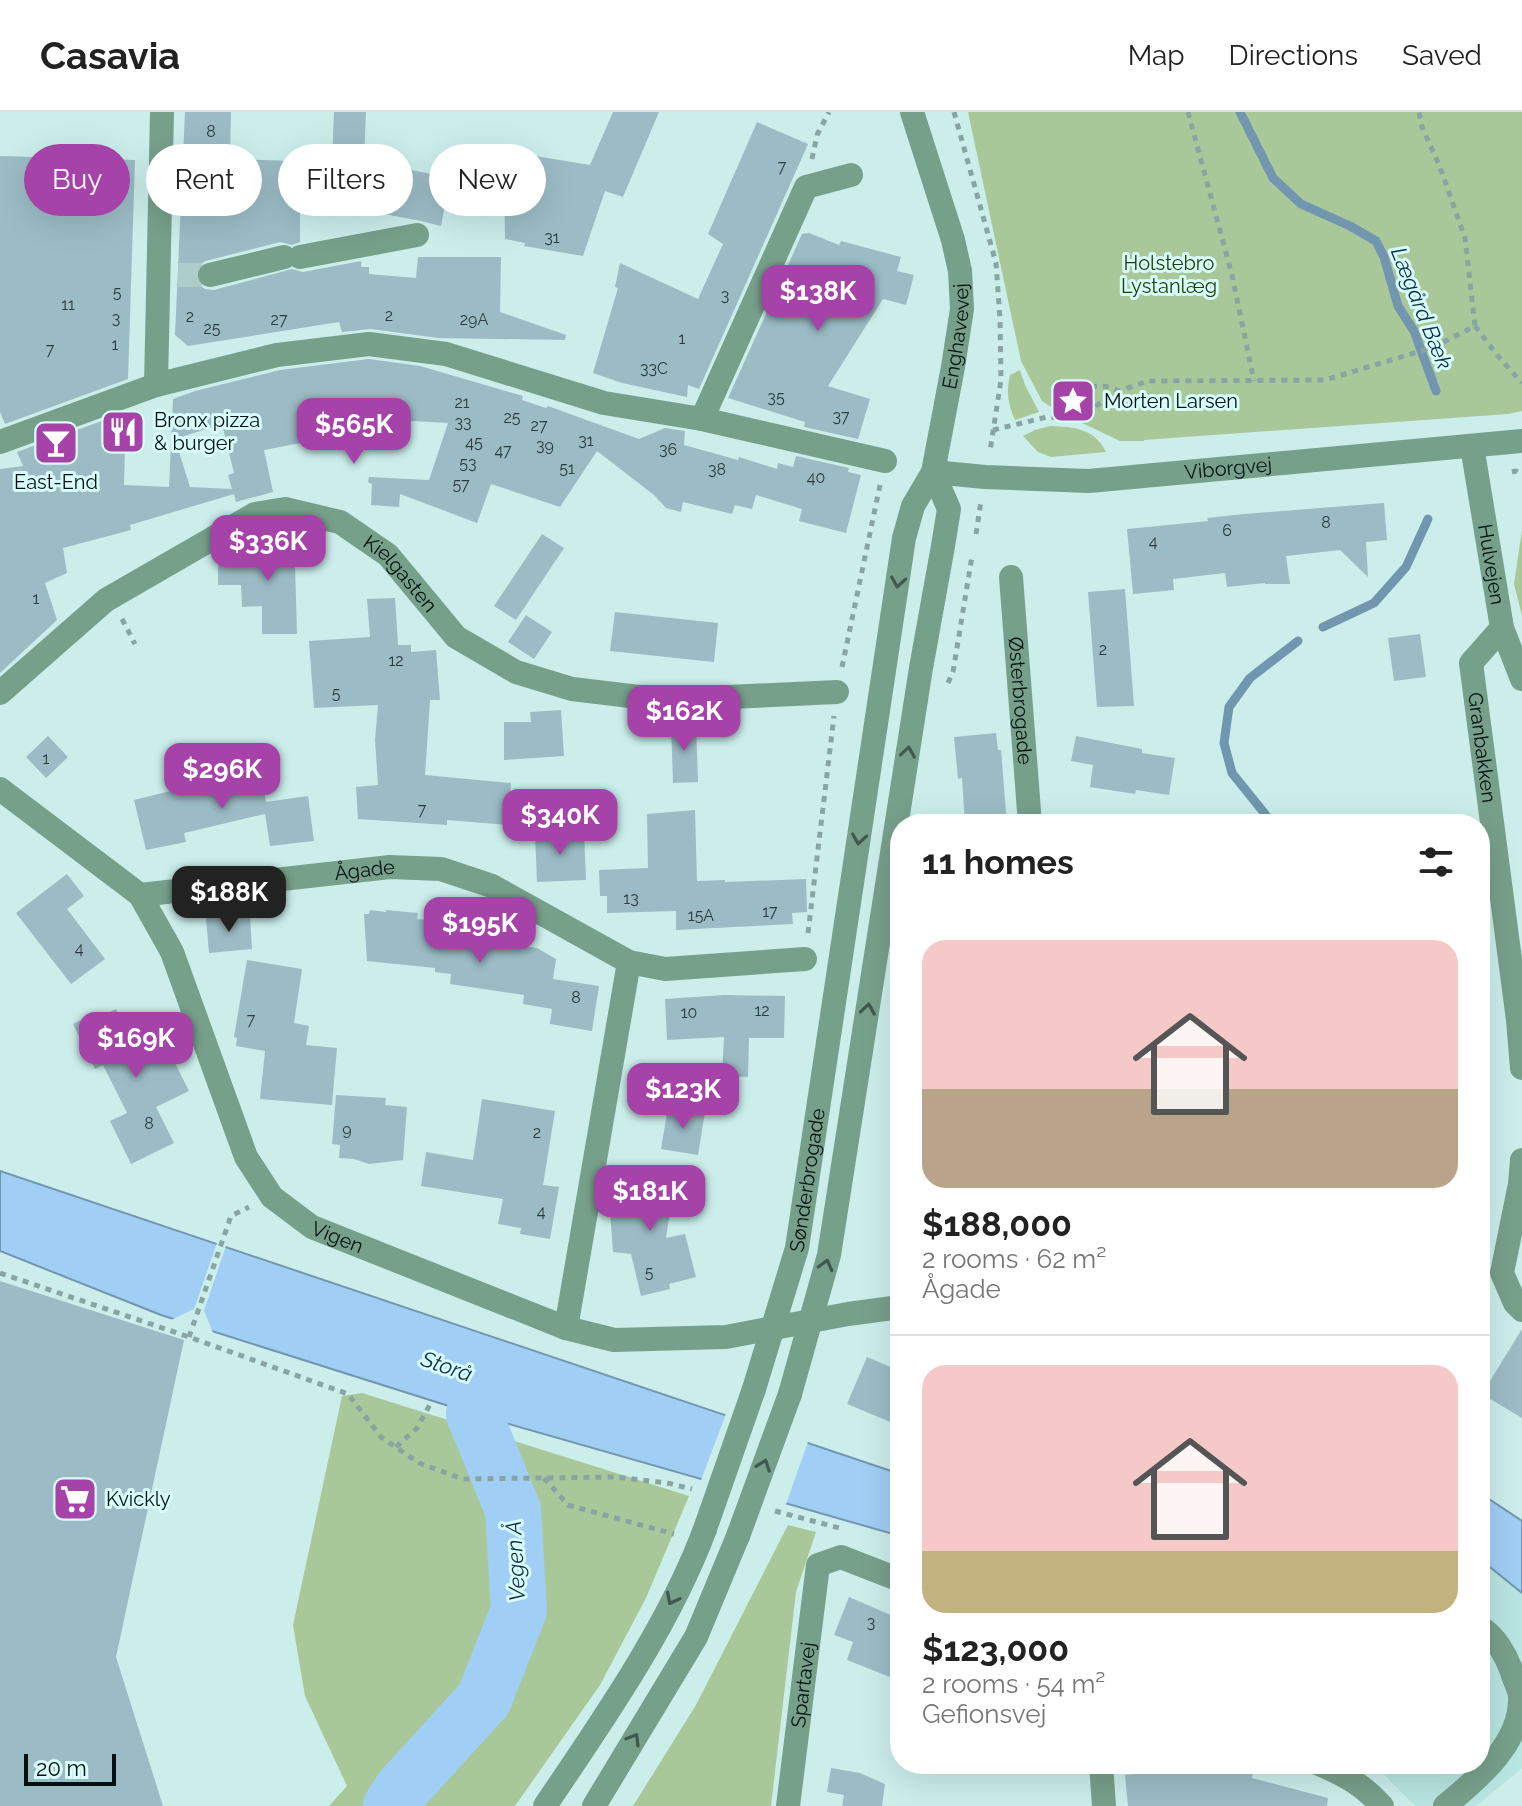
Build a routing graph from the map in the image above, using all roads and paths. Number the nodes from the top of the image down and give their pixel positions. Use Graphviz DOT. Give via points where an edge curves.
graph roads {
  1 [pos="162,112"];
  2 [pos="829,112"];
  3 [pos="912,112"];
  4 [pos="1188,112"];
  5 [pos="1419,112"];
  6 [pos="851,175"];
  7 [pos="806,187"];
  8 [pos="417,235"];
  9 [pos="210,275"];
  10 [pos="1475,326"];
  11 [pos="1254,381"];
  12 [pos="1522,383"];
  13 [pos="156,385"];
  14 [pos="1119,391"];
  15 [pos="1081,415"];
  16 [pos="702,419"];
  17 [pos="993,430"];
  18 [pos="1522,441"];
  19 [pos="0,442"];
  20 [pos="1472,446"];
  21 [pos="885,461"];
  22 [pos="1516,471"];
  23 [pos="933,472"];
  24 [pos="1522,476"];
  25 [pos="1011,577"];
  26 [pos="1502,628"];
  27 [pos="1522,679"];
  28 [pos="837,692"];
  29 [pos="0,693"];
  30 [pos="0,789"];
  31 [pos="898,814"];
  32 [pos="1029,814"];
  33 [pos="890,866"];
  34 [pos="140,895"];
  35 [pos="805,959"];
  36 [pos="629,962"];
  37 [pos="1522,1068"];
  38 [pos="1522,1160"];
  39 [pos="231,1216"];
  40 [pos="0,1273"];
  41 [pos="890,1309"];
  42 [pos="1522,1310"];
  43 [pos="811,1321"];
  44 [pos="566,1328"];
  45 [pos="774,1328"];
  46 [pos="190,1334"];
  47 [pos="432,1401"];
  48 [pos="396,1447"];
  49 [pos="703,1535"];
  50 [pos="890,1576"];
  51 [pos="1490,1636"];
  52 [pos="1490,1767"];
  53 [pos="1102,1774"];
  54 [pos="1344,1774"];
  55 [pos="1482,1774"];
  56 [pos="545,1806"];
  57 [pos="594,1806"];
  58 [pos="788,1806"];
  59 [pos="1104,1806"];
  60 [pos="1382,1806"];
  61 [pos="1445,1806"];
  1 -- 13 [label="street" via="168,274"];
  2 -- 7 [label="path" via="817,135"];
  3 -- 23 [label="street, Enghavevej" via="960,271 962,309"];
  4 -- 11 [label="path"];
  5 -- 10 [label="path" via="1465,238"];
  6 -- 7 [label="street"];
  7 -- 16 [label="street"];
  8 -- 9 [label="street"];
  10 -- 11 [label="path" via="1434,347 1325,380"];
  10 -- 12 [label="path"];
  11 -- 14 [label="path" via="1148,381"];
  13 -- 16 [label="street" via="277,355 369,344 446,354 604,403"];
  13 -- 19 [label="street"];
  14 -- 15 [label="path"];
  14 -- 15 [label="path" via="1106,385 1082,390 1077,403"];
  15 -- 17 [label="path"];
  16 -- 21 [label="street"];
  18 -- 20 [label="street, Viborgvej"];
  20 -- 23 [label="street, Viborgvej" via="1089,481"];
  20 -- 26 [label="street, Hulvejen"];
  22 -- 24 [label="path"];
  31 -- 23 [label="street, Sønderbrogade, one-way" via="949,509"];
  23 -- 45 [label="street, Sønderbrogade, one-way" via="913,506 904,538 797,1248"];
  25 -- 32 [label="street, Østerbrogade"];
  26 -- 27 [label="street, Hulvejen"];
  26 -- 37 [label="street, Granbakken" via="1471,663"];
  28 -- 29 [label="street, Kielgasten" via="664,700 572,689 516,672 456,637 388,555 340,522 285,509 255,514 106,600"];
  30 -- 34 [label="street, Vigen"];
  43 -- 33 [label="street, Sønderbrogade, one-way" via="829,1255"];
  34 -- 36 [label="street, Ågade" via="390,867 441,869 492,886"];
  34 -- 44 [label="street, Vigen" via="172,952 246,1157 272,1197 312,1227"];
  35 -- 36 [label="street, Ågade" via="665,969"];
  36 -- 44 [label="street"];
  38 -- 42 [label="street" via="1502,1273"];
  39 -- 46 [label="path"];
  40 -- 46 [label="path"];
  41 -- 43 [label="street, Vigen"];
  43 -- 45 [label="street, Vigen"];
  57 -- 43 [label="street, Sønderbrogade, one-way, bridge" via="696,1637 790,1394"];
  44 -- 45 [label="street, Vigen" via="614,1340 726,1337"];
  45 -- 49 [label="street, Sønderbrogade, bridge"];
  46 -- 48 [label="path" via="348,1394 381,1437"];
  47 -- 48 [label="path" via="417,1428"];
  48 -- 49 [label="path" via="419,1463 463,1479 543,1478 568,1505"];
  49 -- 56 [label="street, Sønderbrogade, one-way" via="634,1670"];
  50 -- 58 [label="street, Spartavej" via="841,1557 818,1565"];
  51 -- 52 [label="street" via="1510,1666 1520,1696 1516,1727"];
  53 -- 59 [label="street"];
  54 -- 60 [label="street"];
  55 -- 61 [label="street"];
}
